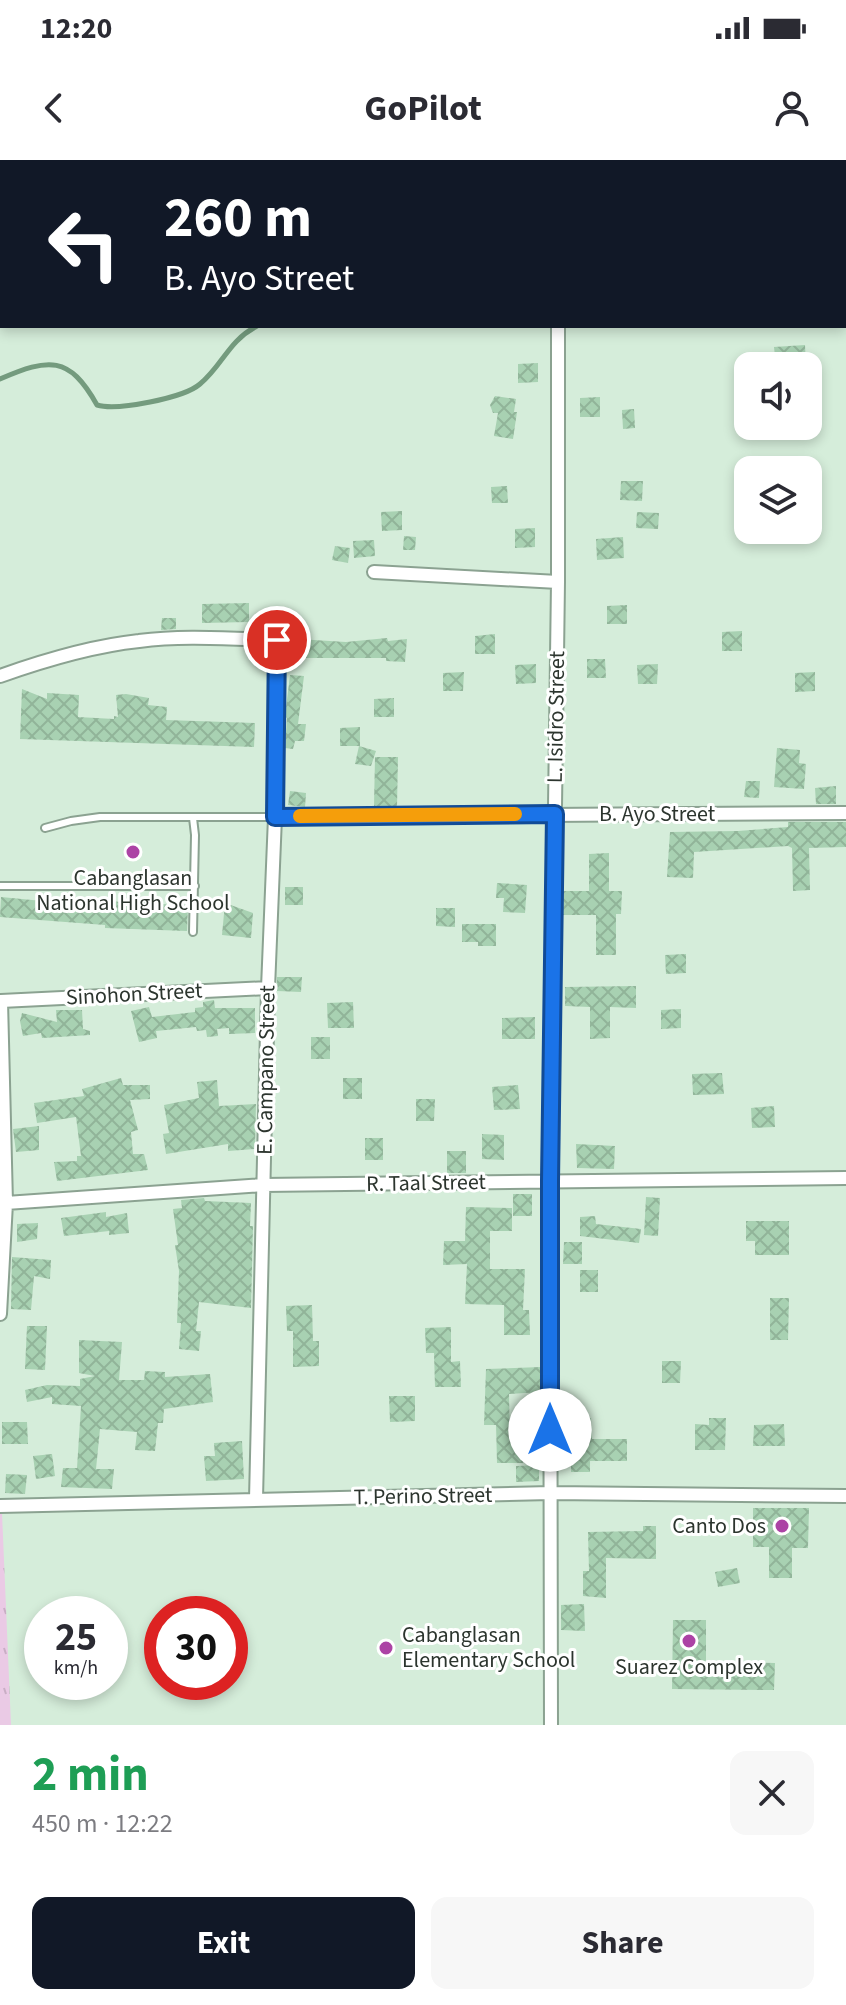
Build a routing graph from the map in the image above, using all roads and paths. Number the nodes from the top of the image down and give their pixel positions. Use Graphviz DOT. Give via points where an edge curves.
graph roads {
  1 [pos="558,328"];
  2 [pos="374,572"];
  3 [pos="558,582"];
  4 [pos="0,676"];
  5 [pos="846,813"];
  6 [pos="555,814"];
  7 [pos="275,817"];
  8 [pos="193,818"];
  9 [pos="45,828"];
  10 [pos="0,886"];
  11 [pos="195,886"];
  12 [pos="193,932"];
  13 [pos="268,988"];
  14 [pos="1,1001"];
  15 [pos="846,1178"];
  16 [pos="550,1181"];
  17 [pos="263,1185"];
  18 [pos="6,1203"];
  19 [pos="0,1314"];
  20 [pos="551,1493"];
  21 [pos="846,1496"];
  22 [pos="256,1499"];
  23 [pos="0,1506"];
  24 [pos="551,1725"];
  1 -- 3 [label="street, L. Isidro Street"];
  2 -- 3 [label="street"];
  3 -- 6 [label="street, L. Isidro Street"];
  4 -- 7 [label="street, E. Campano Street" via="141,640 277,640"];
  5 -- 6 [label="street, B. Ayo Street"];
  6 -- 7 [label="street, B. Ayo Street"];
  6 -- 16 [label="street, L. Isidro Street"];
  7 -- 8 [label="lane"];
  7 -- 13 [label="street, E. Campano Street"];
  8 -- 9 [label="lane" via="100,817"];
  8 -- 11 [label="lane"];
  10 -- 11 [label="lane"];
  11 -- 12 [label="lane"];
  13 -- 14 [label="street, Sinohon Street"];
  13 -- 17 [label="street, E. Campano Street"];
  14 -- 18 [label="street"];
  15 -- 16 [label="street, R. Taal Street"];
  16 -- 17 [label="street, R. Taal Street"];
  16 -- 20 [label="street, L. Isidro Street"];
  17 -- 18 [label="street, R. Taal Street"];
  17 -- 22 [label="street, E. Campano Street"];
  18 -- 19 [label="street"];
  20 -- 21 [label="street, T. Perino Street"];
  20 -- 22 [label="street, T. Perino Street"];
  20 -- 24 [label="street, L. Isidro Street"];
  22 -- 23 [label="street, T. Perino Street"];
}
